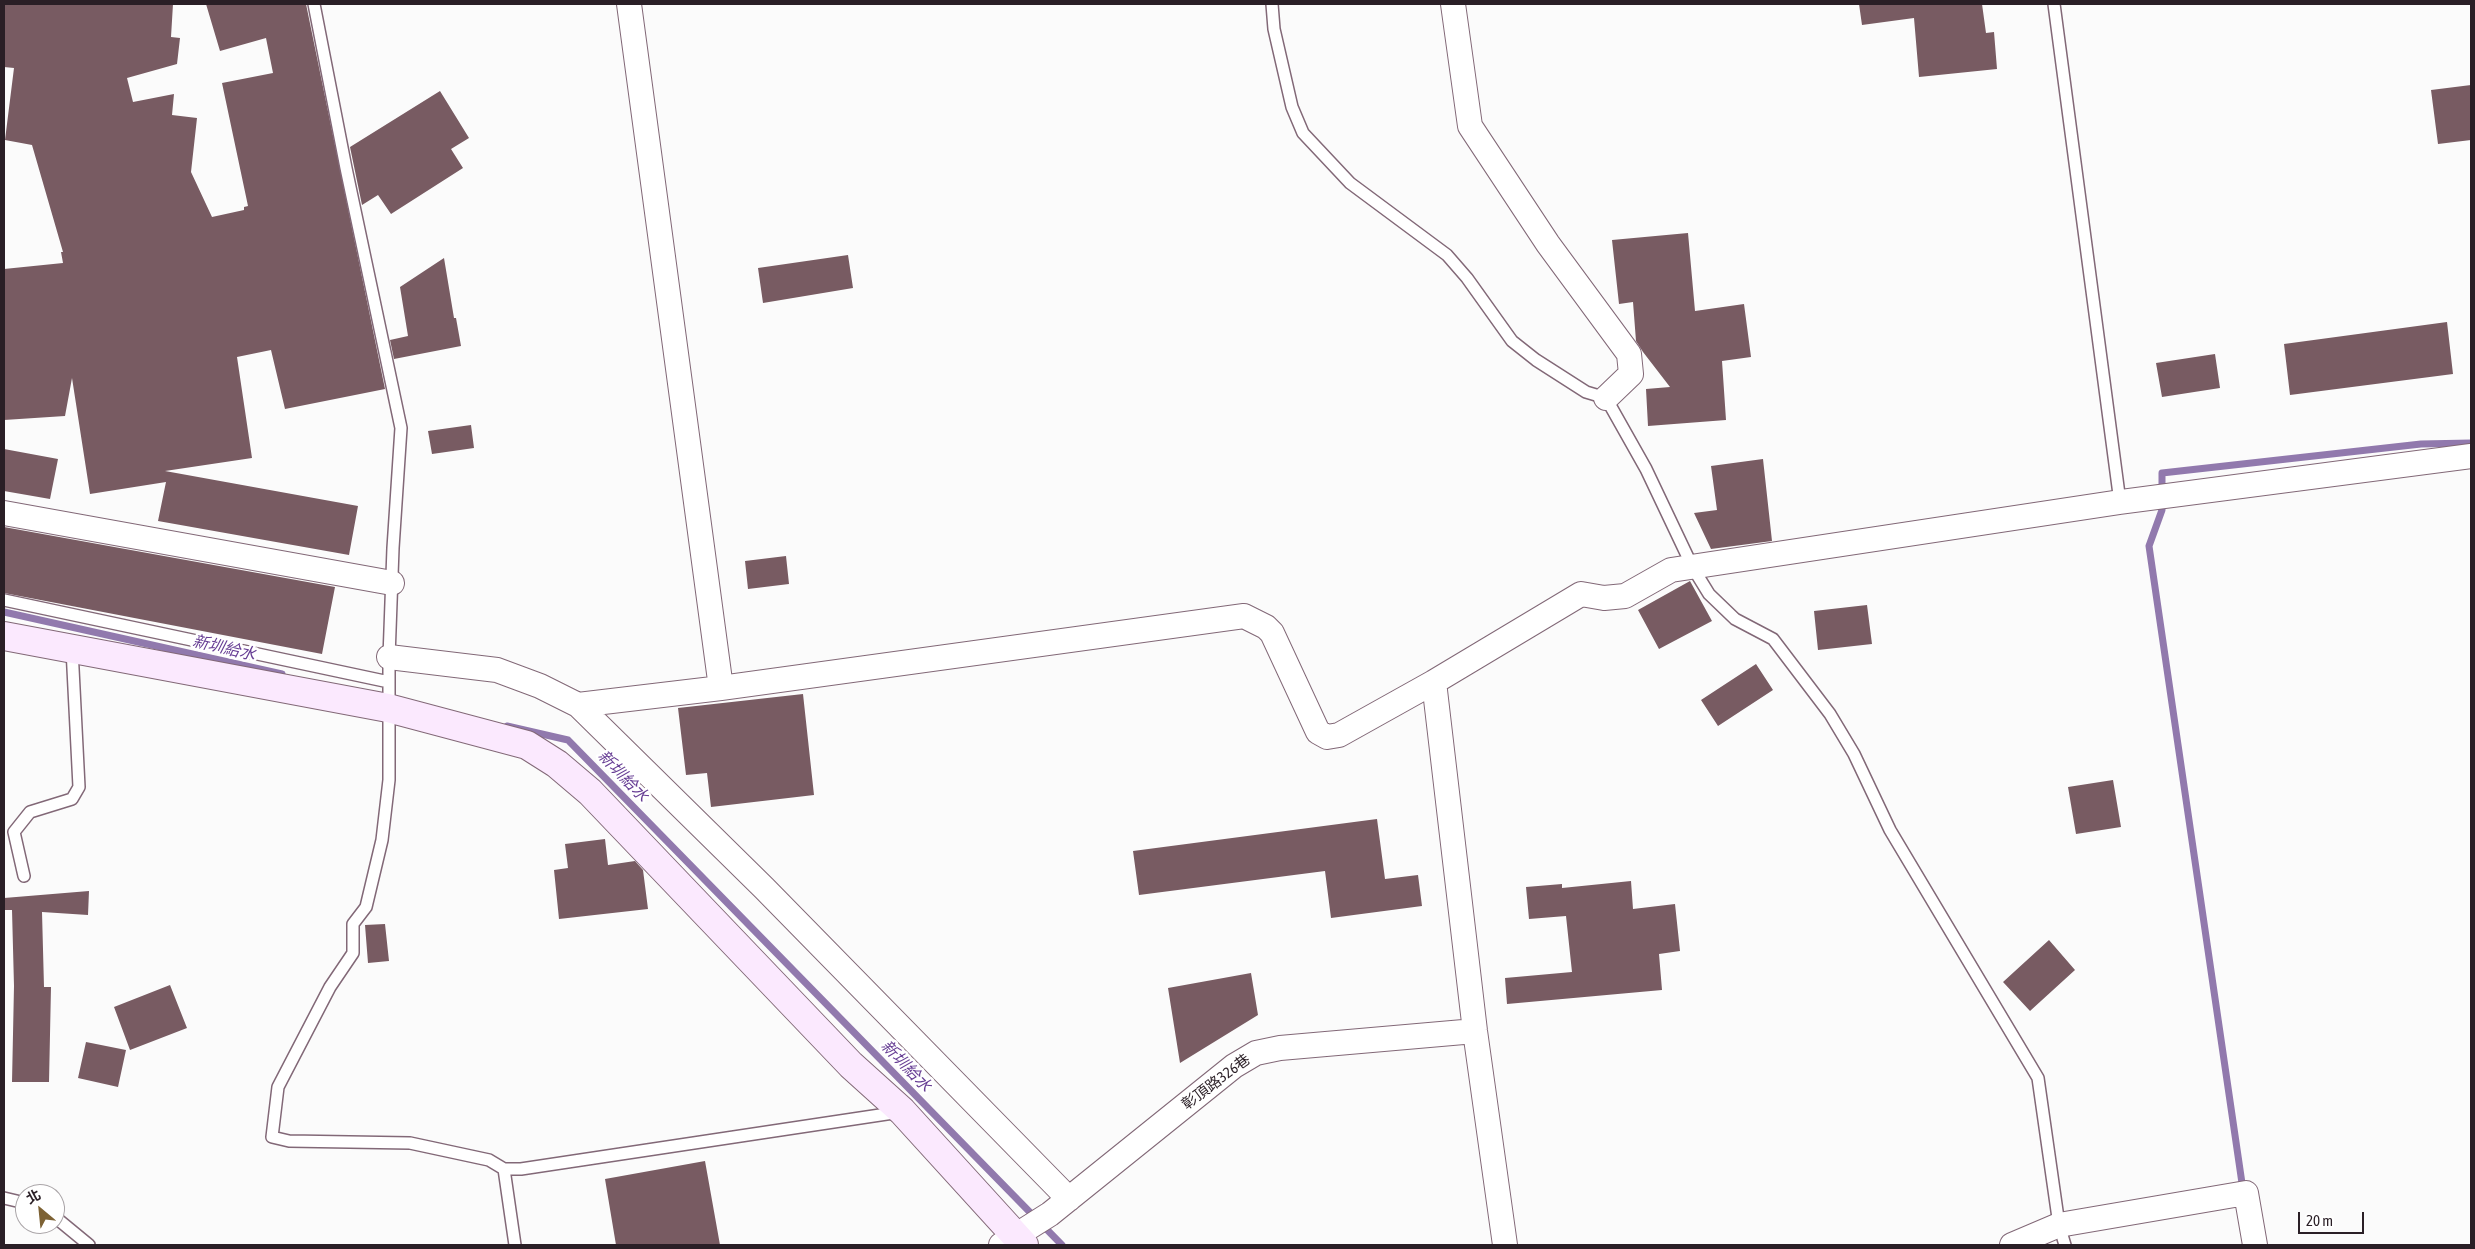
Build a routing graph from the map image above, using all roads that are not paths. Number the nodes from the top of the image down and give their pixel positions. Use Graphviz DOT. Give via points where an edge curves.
graph roads {
  1 [pos="314,4"];
  2 [pos="629,4"];
  3 [pos="1272,4"];
  4 [pos="1453,4"];
  5 [pos="2054,4"];
  6 [pos="1606,398"];
  7 [pos="2471,456"];
  8 [pos="2120,502"];
  9 [pos="4,512"];
  10 [pos="1693,568"];
  11 [pos="392,583"];
  12 [pos="4,600"];
  13 [pos="4,636"];
  14 [pos="72,649"];
  15 [pos="389,657"];
  16 [pos="1434,682"];
  17 [pos="720,688"];
  18 [pos="388,695"];
  19 [pos="578,705"];
  20 [pos="24,876"];
  21 [pos="1475,1031"];
  22 [pos="902,1111"];
  23 [pos="504,1169"];
  24 [pos="1068,1199"];
  25 [pos="65,1225"];
  26 [pos="2062,1235"];
  27 [pos="1017,1239"];
  28 [pos="89,1245"];
  29 [pos="515,1245"];
  30 [pos="1505,1245"];
  31 [pos="2012,1245"];
  32 [pos="2255,1245"];
  1 -- 11 [label="lane" via="401,428"];
  2 -- 17 [label="street"];
  3 -- 6 [label="lane" via="1274,29 1292,107 1304,133 1350,183 1447,255 1512,341 1586,392"];
  4 -- 6 [label="street" via="1470,126 1548,244 1629,354 1631,374"];
  5 -- 8 [label="lane"];
  6 -- 10 [label="lane" via="1646,469"];
  7 -- 8 [label="street"];
  8 -- 10 [label="street"];
  9 -- 11 [label="street"];
  10 -- 16 [label="street" via="1671,570 1625,596 1604,598 1581,594"];
  10 -- 26 [label="lane" via="1709,594 1735,619 1773,639 1830,714 1854,754 1890,830 2038,1078"];
  11 -- 15 [label="lane"];
  12 -- 18 [label="lane"];
  13 -- 14 [label="street"];
  14 -- 18 [label="street"];
  14 -- 20 [label="lane" via="79,787 72,799 30,812 14,832"];
  15 -- 18 [label="lane"];
  15 -- 19 [label="street" via="497,670"];
  16 -- 17 [label="street" via="1339,735 1327,737 1318,732 1272,633 1244,616"];
  16 -- 21 [label="street"];
  17 -- 19 [label="street"];
  18 -- 22 [label="street" via="527,745 557,764 590,792 851,1065"];
  18 -- 23 [label="lane" via="389,780 382,840 366,907 353,924 353,953 330,987 278,1087 272,1137 289,1141 410,1143 489,1160"];
  19 -- 24 [label="street" via="764,888"];
  21 -- 24 [label="street, 彰頂路326巷" via="1280,1048 1256,1053 1234,1066"];
  21 -- 30 [label="street"];
  22 -- 23 [label="lane"];
  22 -- 27 [label="street"];
  23 -- 29 [label="lane"];
  24 -- 27 [label="street, 彰頂路326巷"];
  25 -- 28 [label="lane"];
  26 -- 31 [label="street"];
  26 -- 32 [label="street" via="2246,1193"];
}
